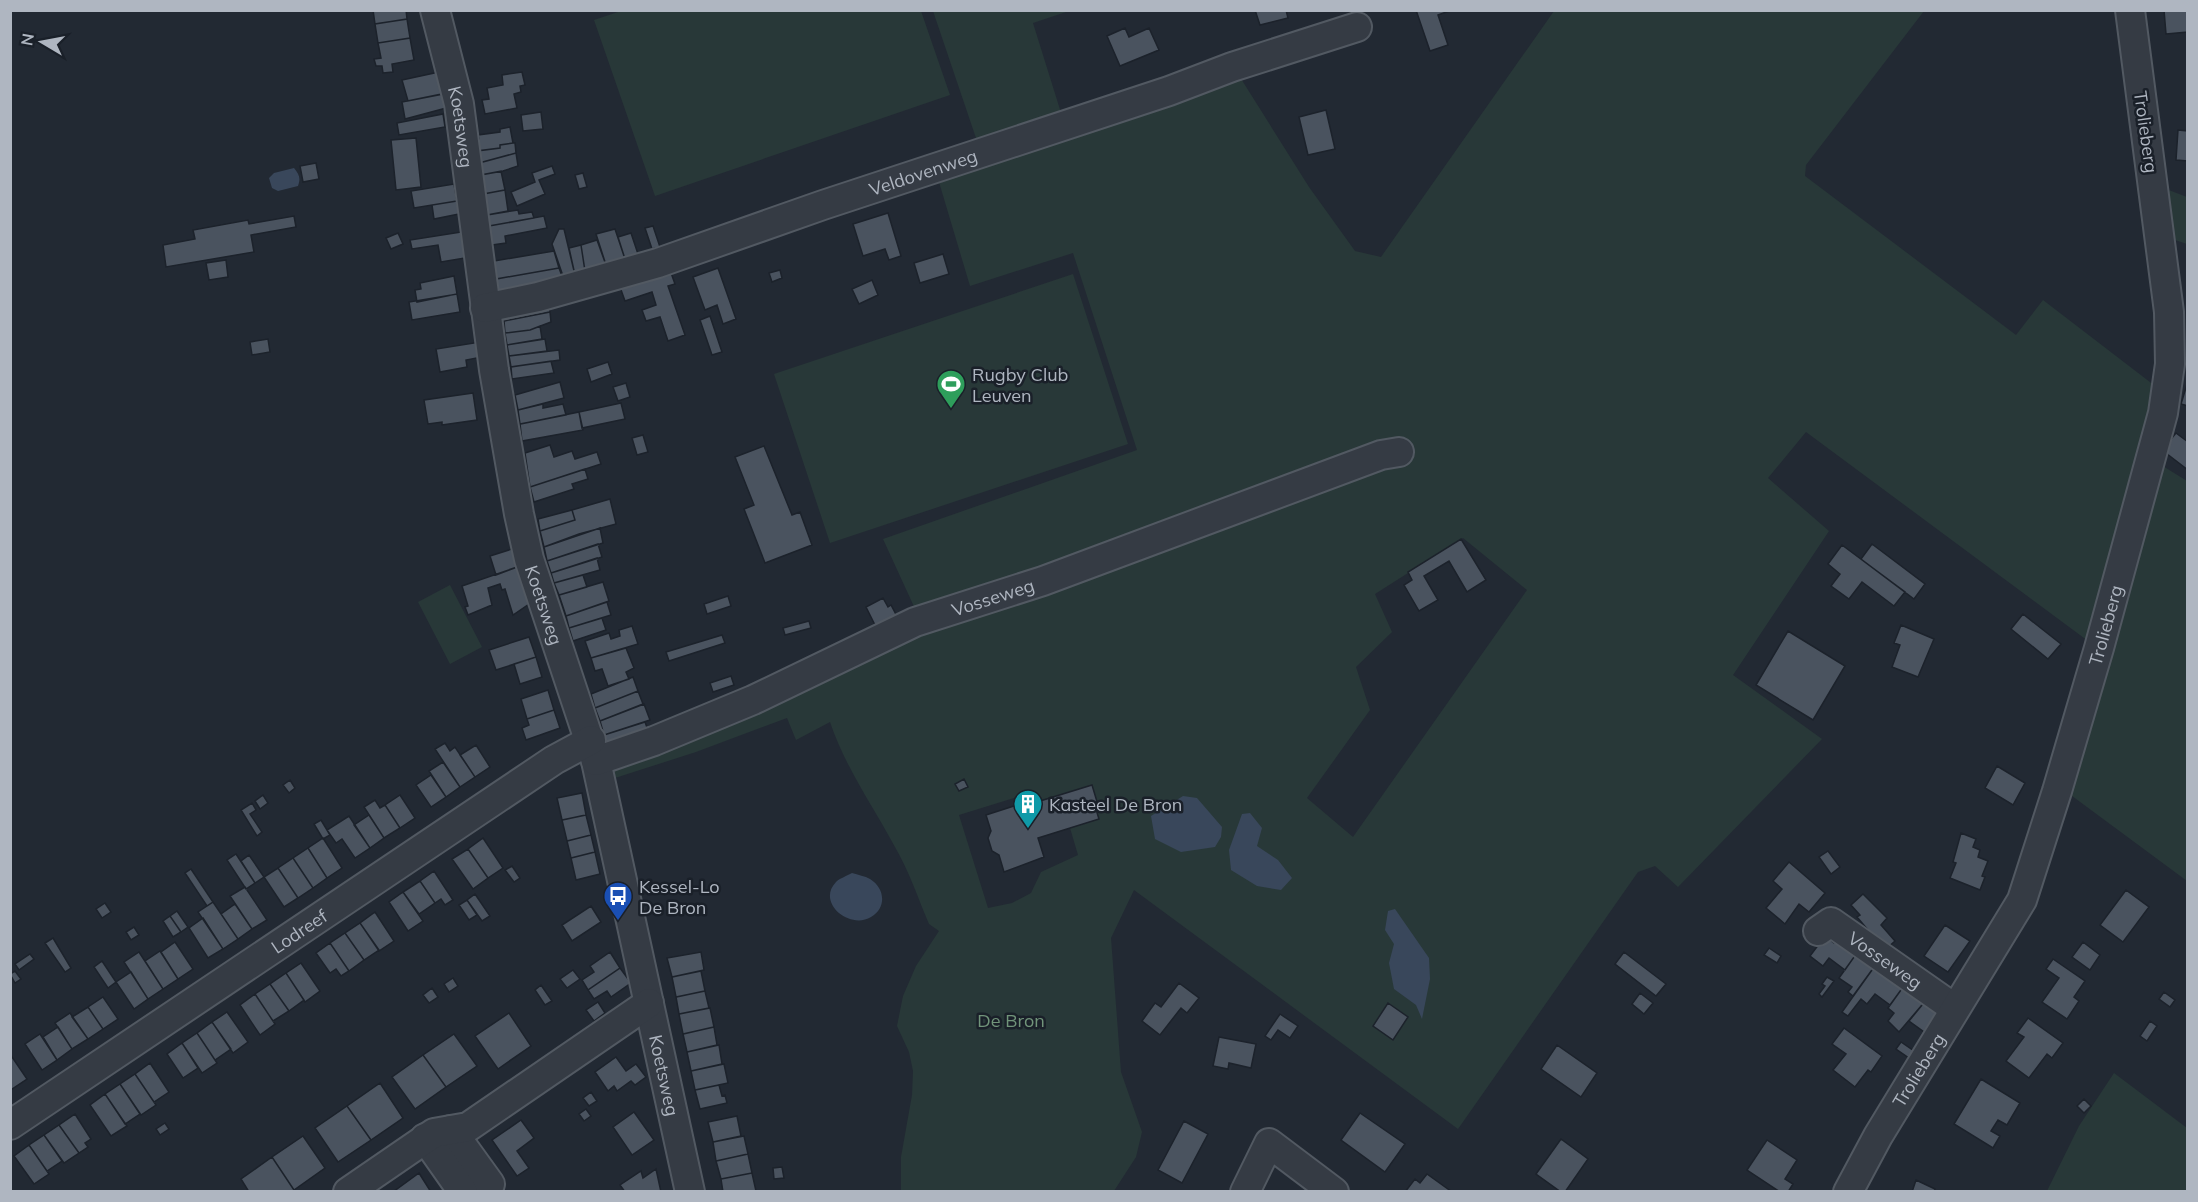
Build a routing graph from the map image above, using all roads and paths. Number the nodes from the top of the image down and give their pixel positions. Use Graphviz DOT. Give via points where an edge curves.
graph roads {
  1 [pos="435,10"];
  2 [pos="2130,10"];
  3 [pos="1357,27"];
  4 [pos="485,308"];
  5 [pos="1399,452"];
  6 [pos="593,751"];
  7 [pos="1818,931"];
  8 [pos="649,1003"];
  9 [pos="1954,1008"];
  10 [pos="10,1125"];
  11 [pos="438,1134"];
  12 [pos="348,1191"];
  13 [pos="463,1191"];
  14 [pos="478,1191"];
  15 [pos="690,1191"];
  16 [pos="1245,1191"];
  17 [pos="1334,1191"];
  18 [pos="1848,1191"];
  1 -- 4 [label="street, Koetsweg" via="459,104"];
  2 -- 9 [label="street, Trolieberg" via="2169,312 2168,386 2099,648 2022,900"];
  3 -- 4 [label="street, Veldovenweg" via="658,263"];
  4 -- 6 [label="street, Koetsweg" via="527,548"];
  5 -- 6 [label="street, Vosseweg" via="1381,455 1043,581 915,622 753,700 654,741"];
  6 -- 8 [label="street, Koetsweg"];
  6 -- 10 [label="street, Lodreef" via="554,760"];
  7 -- 9 [label="street, Vosseweg" via="1831,922"];
  8 -- 11 [label="street" via="468,1127"];
  8 -- 15 [label="street, Koetsweg"];
  9 -- 18 [label="street, Trolieberg"];
  11 -- 12 [label="street"];
  11 -- 13 [label="street"];
  11 -- 14 [label="street" via="490,1184"];
  16 -- 17 [label="street" via="1269,1143"];
}
